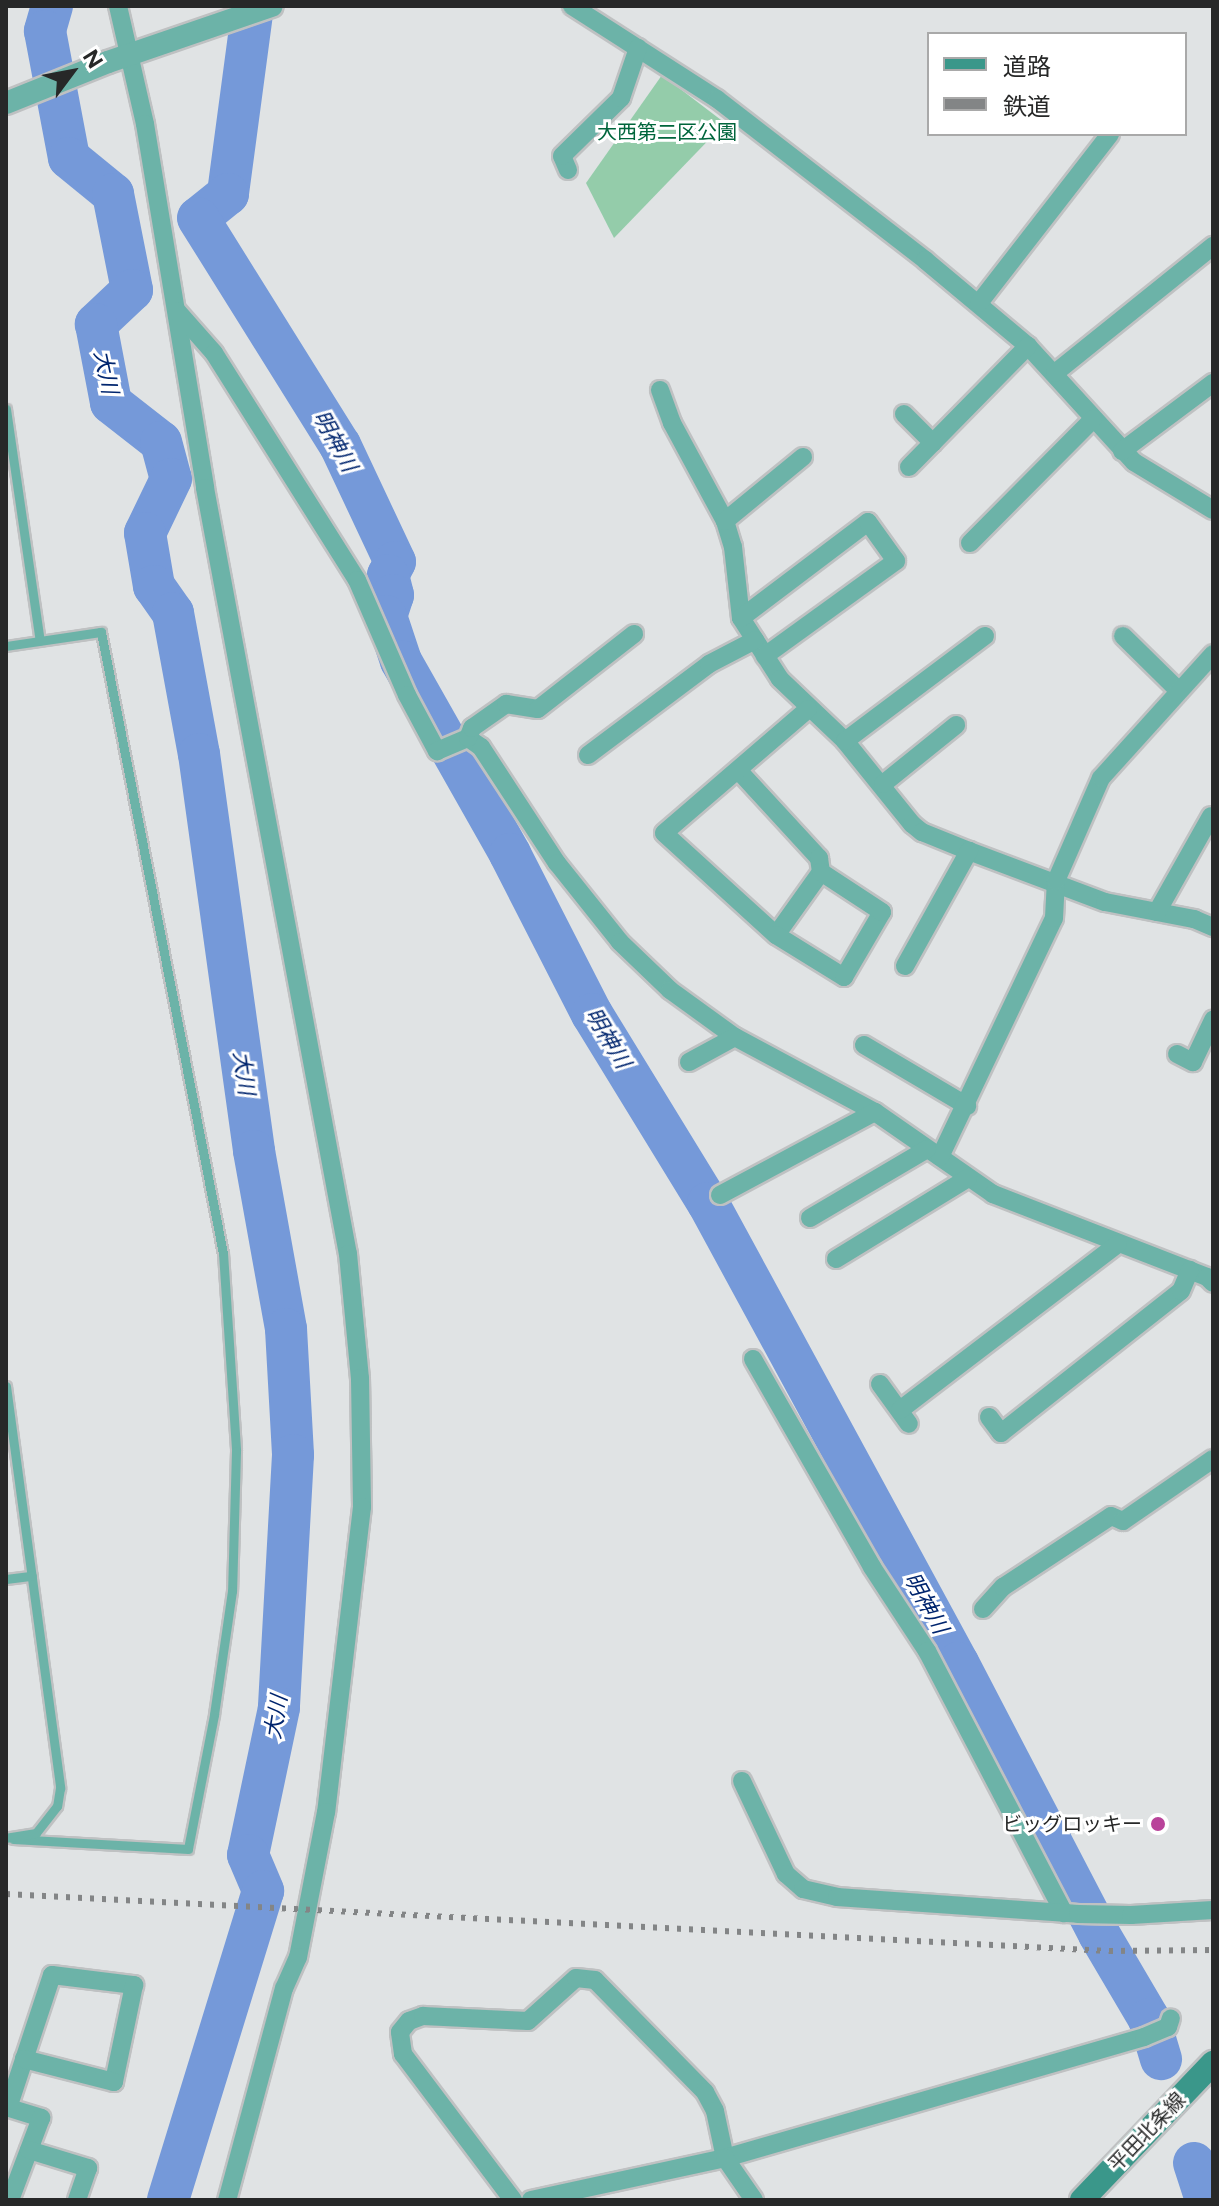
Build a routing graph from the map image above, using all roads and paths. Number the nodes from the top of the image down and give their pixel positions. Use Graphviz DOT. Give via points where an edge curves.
graph roads {
  1 [pos="118,6"];
  2 [pos="272,6"];
  3 [pos="572,6"];
  4 [pos="638,48"];
  5 [pos="131,55"];
  6 [pos="14,100"];
  7 [pos="1108,136"];
  8 [pos="568,170"];
  9 [pos="1213,246"];
  10 [pos="979,303"];
  11 [pos="177,311"];
  12 [pos="1028,346"];
  13 [pos="1055,373"];
  14 [pos="1213,383"];
  15 [pos="660,390"];
  16 [pos="6,409"];
  17 [pos="904,414"];
  18 [pos="1093,419"];
  19 [pos="933,443"];
  20 [pos="1122,451"];
  21 [pos="803,457"];
  22 [pos="909,467"];
  23 [pos="1213,510"];
  24 [pos="725,521"];
  25 [pos="970,543"];
  26 [pos="741,618"];
  27 [pos="634,634"];
  28 [pos="985,636"];
  29 [pos="1123,636"];
  30 [pos="755,640"];
  31 [pos="40,641"];
  32 [pos="6,646"];
  33 [pos="1213,654"];
  34 [pos="765,656"];
  35 [pos="1178,690"];
  36 [pos="808,709"];
  37 [pos="956,725"];
  38 [pos="845,741"];
  39 [pos="458,743"];
  40 [pos="588,755"];
  41 [pos="738,770"];
  42 [pos="883,784"];
  43 [pos="1211,816"];
  44 [pos="969,851"];
  45 [pos="821,872"];
  46 [pos="1056,881"];
  47 [pos="1157,912"];
  48 [pos="1213,927"];
  49 [pos="776,935"];
  50 [pos="905,966"];
  51 [pos="1213,1020"];
  52 [pos="735,1037"];
  53 [pos="864,1045"];
  54 [pos="1177,1054"];
  55 [pos="689,1062"];
  56 [pos="967,1106"];
  57 [pos="875,1112"];
  58 [pos="934,1153"];
  59 [pos="968,1178"];
  60 [pos="720,1195"];
  61 [pos="810,1218"];
  62 [pos="1118,1244"];
  63 [pos="836,1259"];
  64 [pos="1190,1270"];
  65 [pos="1213,1283"];
  66 [pos="753,1359"];
  67 [pos="880,1384"];
  68 [pos="6,1386"];
  69 [pos="989,1417"];
  70 [pos="1213,1459"];
  71 [pos="32,1576"];
  72 [pos="6,1579"];
  73 [pos="983,1609"];
  74 [pos="742,1781"];
  75 [pos="9,1838"];
  76 [pos="1213,1910"];
  77 [pos="1071,1913"];
  78 [pos="1171,2018"];
  79 [pos="24,2059"];
  80 [pos="1213,2063"];
  81 [pos="7,2107"];
  82 [pos="29,2150"];
  83 [pos="725,2158"];
  84 [pos="10,2200"];
  85 [pos="77,2200"];
  86 [pos="227,2200"];
  87 [pos="513,2200"];
  88 [pos="531,2200"];
  89 [pos="754,2200"];
  90 [pos="1082,2200"];
  1 -- 5 [label="street"];
  2 -- 5 [label="street"];
  3 -- 4 [label="street"];
  4 -- 8 [label="street" via="621,98 562,156"];
  4 -- 10 [label="street" via="717,99"];
  5 -- 6 [label="street"];
  5 -- 11 [label="street"];
  7 -- 10 [label="street"];
  9 -- 13 [label="street"];
  10 -- 12 [label="street"];
  11 -- 39 [label="street" via="214,353 349,567 437,751"];
  11 -- 86 [label="street" via="205,488 348,1254 363,1436 362,1507 310,1909"];
  12 -- 13 [label="street"];
  12 -- 19 [label="street"];
  13 -- 18 [label="street"];
  14 -- 20 [label="street"];
  15 -- 24 [label="street"];
  16 -- 31 [label="lane"];
  17 -- 19 [label="street"];
  18 -- 20 [label="street"];
  18 -- 25 [label="street"];
  19 -- 22 [label="street"];
  20 -- 23 [label="street"];
  21 -- 24 [label="street"];
  24 -- 26 [label="street"];
  26 -- 30 [label="street"];
  26 -- 34 [label="street" via="868,522 896,561"];
  27 -- 39 [label="street" via="538,709 506,704"];
  28 -- 38 [label="street"];
  29 -- 35 [label="street"];
  30 -- 34 [label="street"];
  30 -- 40 [label="street" via="709,664"];
  31 -- 32 [label="lane"];
  31 -- 75 [label="lane" via="101,632 223,1253 236,1451 232,1591 188,1849"];
  33 -- 35 [label="street"];
  34 -- 36 [label="street"];
  35 -- 46 [label="street" via="1101,778"];
  36 -- 38 [label="street"];
  36 -- 41 [label="street"];
  37 -- 42 [label="street"];
  38 -- 42 [label="street"];
  39 -- 52 [label="street" via="481,747 557,863 620,942 670,990"];
  41 -- 45 [label="street" via="819,858"];
  41 -- 49 [label="street" via="664,833"];
  42 -- 44 [label="street" via="922,832"];
  43 -- 47 [label="street"];
  44 -- 46 [label="street"];
  44 -- 50 [label="street"];
  45 -- 49 [label="street"];
  45 -- 49 [label="street" via="882,912 844,977"];
  46 -- 47 [label="street" via="1105,902"];
  46 -- 56 [label="street" via="1054,918"];
  47 -- 48 [label="street"];
  51 -- 54 [label="street" via="1193,1062"];
  52 -- 55 [label="street"];
  52 -- 57 [label="street"];
  53 -- 56 [label="street"];
  56 -- 58 [label="street"];
  57 -- 58 [label="street"];
  57 -- 60 [label="street"];
  58 -- 59 [label="street"];
  58 -- 61 [label="street"];
  59 -- 62 [label="street" via="993,1194"];
  59 -- 63 [label="street"];
  62 -- 64 [label="street"];
  62 -- 67 [label="street" via="904,1417"];
  64 -- 65 [label="street"];
  64 -- 69 [label="street" via="1181,1291 1001,1433"];
  66 -- 77 [label="street" via="872,1567 927,1651"];
  68 -- 71 [label="lane"];
  70 -- 73 [label="street" via="1123,1521 1111,1516 1003,1587"];
  71 -- 72 [label="lane"];
  71 -- 75 [label="lane" via="60,1788 57,1806 36,1833"];
  74 -- 77 [label="street" via="786,1874 803,1889 837,1897"];
  76 -- 77 [label="street"];
  78 -- 83 [label="street" via="1168,2027 1144,2037"];
  79 -- 79 [label="street" via="52,1975 134,1985 114,2082"];
  79 -- 81 [label="street"];
  80 -- 90 [label="main road, 平田北条線"];
  81 -- 82 [label="street" via="41,2118"];
  82 -- 84 [label="street"];
  82 -- 85 [label="street" via="88,2168"];
  83 -- 87 [label="street" via="715,2111 705,2092 595,1980 576,1978 528,2021 423,2016 409,2021 400,2032 403,2054"];
  83 -- 88 [label="street"];
  83 -- 89 [label="street"];
}
